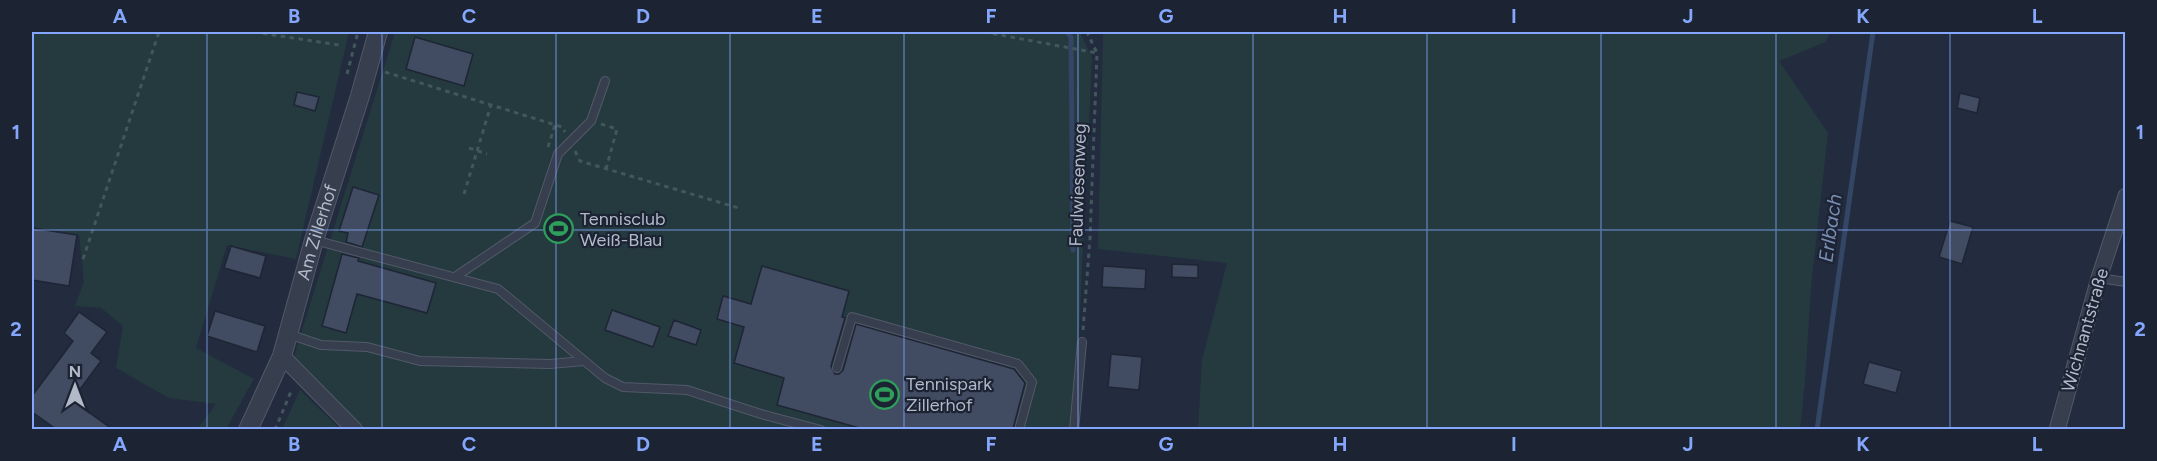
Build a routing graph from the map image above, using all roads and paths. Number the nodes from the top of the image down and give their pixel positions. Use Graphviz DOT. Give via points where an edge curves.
graph roads {
  1 [pos="159,32"];
  2 [pos="254,32"];
  3 [pos="378,32"];
  4 [pos="984,32"];
  5 [pos="1087,32"];
  6 [pos="339,45"];
  7 [pos="1097,52"];
  8 [pos="605,81"];
  9 [pos="491,105"];
  10 [pos="591,121"];
  11 [pos="468,148"];
  12 [pos="477,150"];
  13 [pos="487,154"];
  14 [pos="606,168"];
  15 [pos="464,194"];
  16 [pos="2126,196"];
  17 [pos="315,240"];
  18 [pos="82,259"];
  19 [pos="455,277"];
  20 [pos="2099,278"];
  21 [pos="2126,282"];
  22 [pos="288,334"];
  23 [pos="1082,342"];
  24 [pos="282,356"];
  25 [pos="585,361"];
  26 [pos="837,369"];
  27 [pos="299,374"];
  28 [pos="249,429"];
  29 [pos="275,429"];
  30 [pos="354,429"];
  31 [pos="821,429"];
  32 [pos="1019,429"];
  33 [pos="1074,429"];
  34 [pos="2057,429"];
  1 -- 18 [label="path"];
  2 -- 6 [label="path"];
  3 -- 17 [label="street, Am Zillerhof"];
  4 -- 7 [label="path"];
  5 -- 7 [label="path, Faulwiesenweg"];
  7 -- 23 [label="path, Faulwiesenweg"];
  8 -- 10 [label="lane"];
  9 -- 12 [label="path"];
  10 -- 14 [label="path" via="617,129"];
  10 -- 19 [label="lane" via="558,154 535,223"];
  11 -- 12 [label="path"];
  12 -- 13 [label="path"];
  12 -- 15 [label="path"];
  16 -- 20 [label="street, Wichnantstraße"];
  17 -- 19 [label="lane"];
  17 -- 22 [label="street, Am Zillerhof"];
  19 -- 25 [label="lane" via="498,290"];
  20 -- 21 [label="lane"];
  20 -- 34 [label="street, Wichnantstraße"];
  22 -- 24 [label="street, Am Zillerhof"];
  22 -- 25 [label="lane" via="321,345 367,347 420,361"];
  23 -- 33 [label="lane"];
  24 -- 27 [label="street"];
  24 -- 28 [label="street, Am Zillerhof"];
  25 -- 31 [label="lane" via="623,387 687,390"];
  26 -- 32 [label="lane" via="852,317 1018,364 1032,382"];
  27 -- 29 [label="path"];
  27 -- 30 [label="street"];
}
